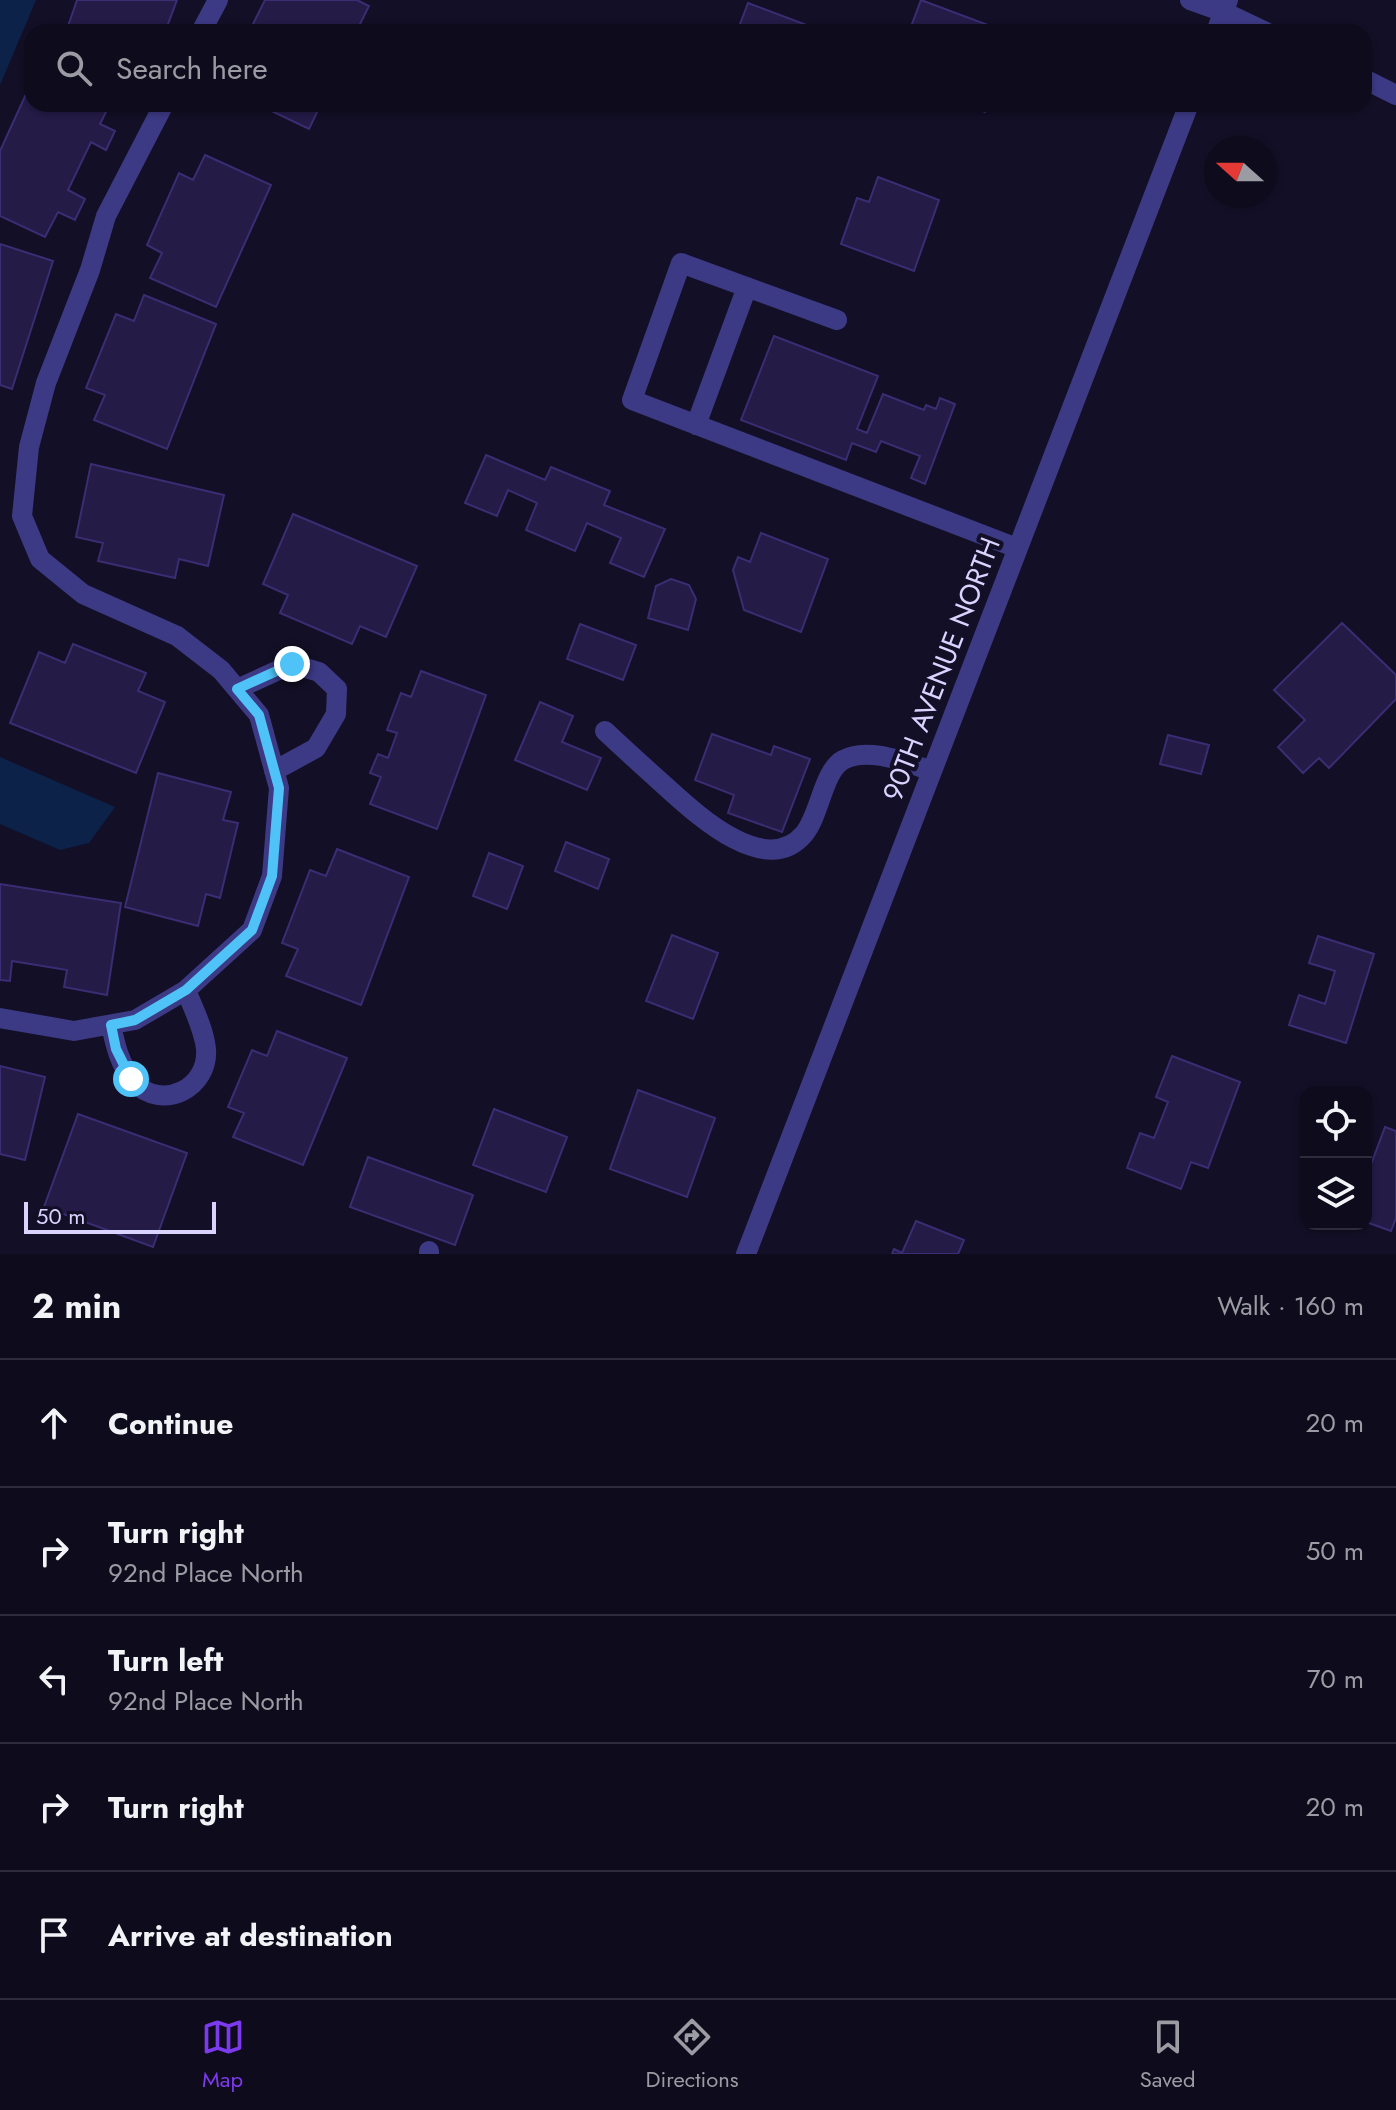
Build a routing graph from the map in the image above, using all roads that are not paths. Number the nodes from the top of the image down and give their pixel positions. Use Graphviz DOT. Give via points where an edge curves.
graph roads {
  1 [pos="218,0"];
  2 [pos="1190,0"];
  3 [pos="1226,6"];
  4 [pos="205,24"];
  5 [pos="1254,24"];
  6 [pos="1372,83"];
  7 [pos="1396,95"];
  8 [pos="160,112"];
  9 [pos="1186,112"];
  10 [pos="747,287"];
  11 [pos="837,320"];
  12 [pos="696,425"];
  13 [pos="1017,548"];
  14 [pos="237,689"];
  15 [pos="605,731"];
  16 [pos="274,771"];
  17 [pos="932,771"];
  18 [pos="186,990"];
  19 [pos="0,1018"];
  20 [pos="111,1025"];
  21 [pos="746,1254"];
  1 -- 4 [label="street"];
  2 -- 3 [label="street"];
  3 -- 5 [label="street"];
  6 -- 7 [label="street"];
  8 -- 14 [label="street" via="106,216 46,383 29,447 22,516 40,559 83,594 177,636"];
  9 -- 13 [label="street, 90TH AVENUE NORTH"];
  10 -- 11 [label="street"];
  10 -- 12 [label="street"];
  10 -- 12 [label="street" via="681,263 632,400"];
  12 -- 13 [label="street"];
  13 -- 17 [label="street, 90TH AVENUE NORTH"];
  14 -- 16 [label="street" via="259,715"];
  14 -- 16 [label="street" via="292,664 319,672 337,689 336,714 316,748"];
  15 -- 17 [label="street" via="715,828 763,850 791,845 803,835 834,766 845,758 886,756"];
  16 -- 18 [label="street" via="279,788 272,876 252,930"];
  17 -- 21 [label="street, 90TH AVENUE NORTH"];
  18 -- 20 [label="street" via="135,1020"];
  18 -- 20 [label="street" via="206,1051 200,1076 182,1093 158,1095 137,1085 125,1070"];
  19 -- 20 [label="street" via="74,1031"];
}
